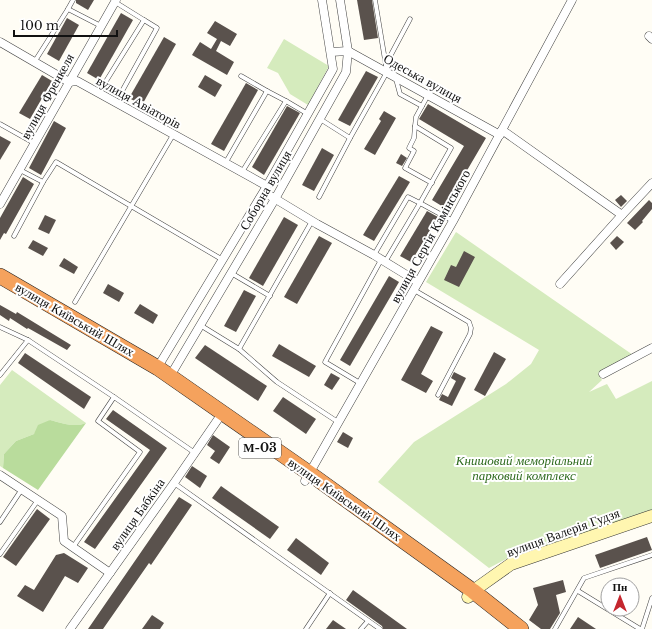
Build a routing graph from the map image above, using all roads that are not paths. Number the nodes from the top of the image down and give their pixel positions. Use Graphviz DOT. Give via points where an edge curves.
graph roads {
  1 [pos="73,0"];
  2 [pos="322,0"];
  3 [pos="340,0"];
  4 [pos="375,0"];
  5 [pos="572,0"];
  6 [pos="115,1"];
  7 [pos="68,9"];
  8 [pos="410,18"];
  9 [pos="144,20"];
  10 [pos="101,26"];
  11 [pos="0,42"];
  12 [pos="348,51"];
  13 [pos="331,52"];
  14 [pos="35,61"];
  15 [pos="387,68"];
  16 [pos="241,76"];
  17 [pos="395,77"];
  18 [pos="69,82"];
  19 [pos="267,90"];
  20 [pos="121,93"];
  21 [pos="98,94"];
  22 [pos="428,95"];
  23 [pos="286,101"];
  24 [pos="422,106"];
  25 [pos="308,114"];
  26 [pos="319,119"];
  27 [pos="0,124"];
  28 [pos="415,126"];
  29 [pos="501,132"];
  30 [pos="173,135"];
  31 [pos="350,138"];
  32 [pos="34,143"];
  33 [pos="226,162"];
  34 [pos="20,170"];
  35 [pos="242,172"];
  36 [pos="43,182"];
  37 [pos="432,183"];
  38 [pos="652,183"];
  39 [pos="266,189"];
  40 [pos="319,197"];
  41 [pos="274,198"];
  42 [pos="420,203"];
  43 [pos="0,204"];
  44 [pos="132,207"];
  45 [pos="622,215"];
  46 [pos="312,221"];
  47 [pos="453,221"];
  48 [pos="14,236"];
  49 [pos="380,259"];
  50 [pos="224,260"];
  51 [pos="231,273"];
  52 [pos="0,276"];
  53 [pos="560,284"];
  54 [pos="0,285"];
  55 [pos="416,286"];
  56 [pos="270,296"];
  57 [pos="75,302"];
  58 [pos="200,324"];
  59 [pos="0,327"];
  60 [pos="28,340"];
  61 [pos="652,348"];
  62 [pos="240,349"];
  63 [pos="603,374"];
  64 [pos="0,375"];
  65 [pos="162,375"];
  66 [pos="361,383"];
  67 [pos="438,395"];
  68 [pos="114,397"];
  69 [pos="221,415"];
  70 [pos="339,422"];
  71 [pos="195,454"];
  72 [pos="0,475"];
  73 [pos="307,477"];
  74 [pos="174,483"];
  75 [pos="22,489"];
  76 [pos="38,500"];
  77 [pos="652,516"];
  78 [pos="0,522"];
  79 [pos="73,547"];
  80 [pos="0,554"];
  81 [pos="652,554"];
  82 [pos="110,574"];
  83 [pos="578,591"];
  84 [pos="330,594"];
  85 [pos="471,594"];
  86 [pos="652,598"];
  87 [pos="368,620"];
  88 [pos="70,629"];
  89 [pos="306,629"];
  90 [pos="361,629"];
  91 [pos="380,629"];
  92 [pos="515,629"];
  93 [pos="555,629"];
  94 [pos="641,629"];
  1 -- 7 [label="lane"];
  2 -- 13 [label="street, Соборна вулиця"];
  3 -- 12 [label="street, Соборна вулиця"];
  4 -- 15 [label="lane"];
  5 -- 29 [label="street, вулиця Сергія Камінського"];
  6 -- 9 [label="lane"];
  6 -- 10 [label="street, вулиця Френкеля"];
  7 -- 10 [label="lane"];
  7 -- 14 [label="lane"];
  8 -- 15 [label="lane"];
  9 -- 20 [label="lane" via="157,28"];
  9 -- 21 [label="lane"];
  10 -- 18 [label="street, вулиця Френкеля"];
  11 -- 14 [label="street, вулиця Авіаторів"];
  12 -- 13 [label="street"];
  12 -- 15 [label="street, Одеська вулиця"];
  12 -- 26 [label="street, Соборна вулиця" via="346,72"];
  13 -- 25 [label="street, Соборна вулиця" via="333,69"];
  14 -- 18 [label="street, вулиця Авіаторів"];
  15 -- 17 [label="street, Одеська вулиця"];
  15 -- 31 [label="lane"];
  16 -- 19 [label="lane"];
  17 -- 22 [label="street, Одеська вулиця"];
  17 -- 24 [label="lane" via="400,94"];
  18 -- 21 [label="street, вулиця Авіаторів" via="77,81"];
  18 -- 32 [label="street, вулиця Френкеля"];
  19 -- 23 [label="lane"];
  19 -- 33 [label="lane"];
  21 -- 30 [label="street, вулиця Авіаторів"];
  22 -- 24 [label="lane"];
  22 -- 29 [label="street, Одеська вулиця"];
  23 -- 25 [label="lane"];
  23 -- 35 [label="lane"];
  24 -- 28 [label="lane" via="416,117"];
  25 -- 39 [label="street, Соборна вулиця"];
  26 -- 31 [label="lane"];
  26 -- 41 [label="street, Соборна вулиця"];
  27 -- 32 [label="lane"];
  28 -- 37 [label="lane" via="414,138 409,148 414,151 405,168"];
  28 -- 37 [label="lane" via="451,148"];
  29 -- 45 [label="street, Одеська вулиця"];
  29 -- 47 [label="street, вулиця Сергія Камінського"];
  30 -- 33 [label="street, вулиця Авіаторів"];
  30 -- 44 [label="lane"];
  31 -- 40 [label="lane"];
  32 -- 34 [label="street, вулиця Френкеля"];
  33 -- 35 [label="street, вулиця Авіаторів"];
  34 -- 36 [label="lane"];
  34 -- 43 [label="street, вулиця Френкеля"];
  35 -- 39 [label="street, вулиця Авіаторів"];
  36 -- 44 [label="lane" via="56,162"];
  36 -- 48 [label="lane"];
  37 -- 42 [label="lane"];
  38 -- 45 [label="street"];
  39 -- 41 [label="street, вулиця Авіаторів"];
  39 -- 50 [label="street, Соборна вулиця"];
  41 -- 46 [label="street, вулиця Авіаторів"];
  41 -- 51 [label="street, Соборна вулиця"];
  42 -- 47 [label="lane"];
  42 -- 49 [label="lane"];
  42 -- 49 [label="lane" via="408,197"];
  44 -- 50 [label="lane"];
  44 -- 57 [label="lane"];
  45 -- 53 [label="street"];
  46 -- 49 [label="street, вулиця Авіаторів"];
  46 -- 56 [label="lane"];
  47 -- 55 [label="street, вулиця Сергія Камінського"];
  49 -- 55 [label="street, вулиця Авіаторів"];
  49 -- 66 [label="lane" via="325,362"];
  50 -- 65 [label="street, Соборна вулиця"];
  51 -- 56 [label="lane"];
  51 -- 58 [label="street, Соборна вулиця"];
  52 -- 65 [label="highway, вулиця Київський Шлях / М-03"];
  54 -- 65 [label="highway, вулиця Київський Шлях / М-03"];
  55 -- 66 [label="street, вулиця Сергія Камінського"];
  55 -- 67 [label="lane" via="469,322 471,328"];
  56 -- 62 [label="lane"];
  58 -- 62 [label="lane"];
  58 -- 65 [label="street, Соборна вулиця"];
  59 -- 60 [label="lane"];
  60 -- 64 [label="lane"];
  60 -- 68 [label="lane"];
  61 -- 63 [label="street"];
  62 -- 70 [label="lane" via="277,382"];
  65 -- 69 [label="highway, вулиця Київський Шлях / М-03"];
  66 -- 70 [label="street, вулиця Сергія Камінського"];
  68 -- 71 [label="lane"];
  68 -- 79 [label="lane" via="98,421 140,452"];
  69 -- 71 [label="street, вулиця Бабкіна"];
  69 -- 73 [label="highway, вулиця Київський Шлях / М-03"];
  70 -- 73 [label="street, вулиця Сергія Камінського"];
  71 -- 74 [label="street, вулиця Бабкіна"];
  72 -- 75 [label="street"];
  73 -- 85 [label="highway, вулиця Київський Шлях / М-03"];
  74 -- 82 [label="street, вулиця Бабкіна"];
  74 -- 84 [label="lane"];
  75 -- 76 [label="street"];
  75 -- 78 [label="lane"];
  76 -- 79 [label="street" via="62,516 64,541"];
  76 -- 80 [label="lane"];
  77 -- 85 [label="street, вулиця Валерія Гудзя" via="511,564"];
  79 -- 82 [label="street"];
  81 -- 83 [label="lane" via="584,578"];
  82 -- 88 [label="street, вулиця Бабкіна"];
  83 -- 93 [label="lane"];
  83 -- 94 [label="lane"];
  84 -- 87 [label="lane"];
  84 -- 89 [label="lane"];
  85 -- 92 [label="highway, вулиця Київський Шлях / М-03"];
  86 -- 94 [label="lane"];
  87 -- 90 [label="lane"];
  87 -- 91 [label="lane"];
}
